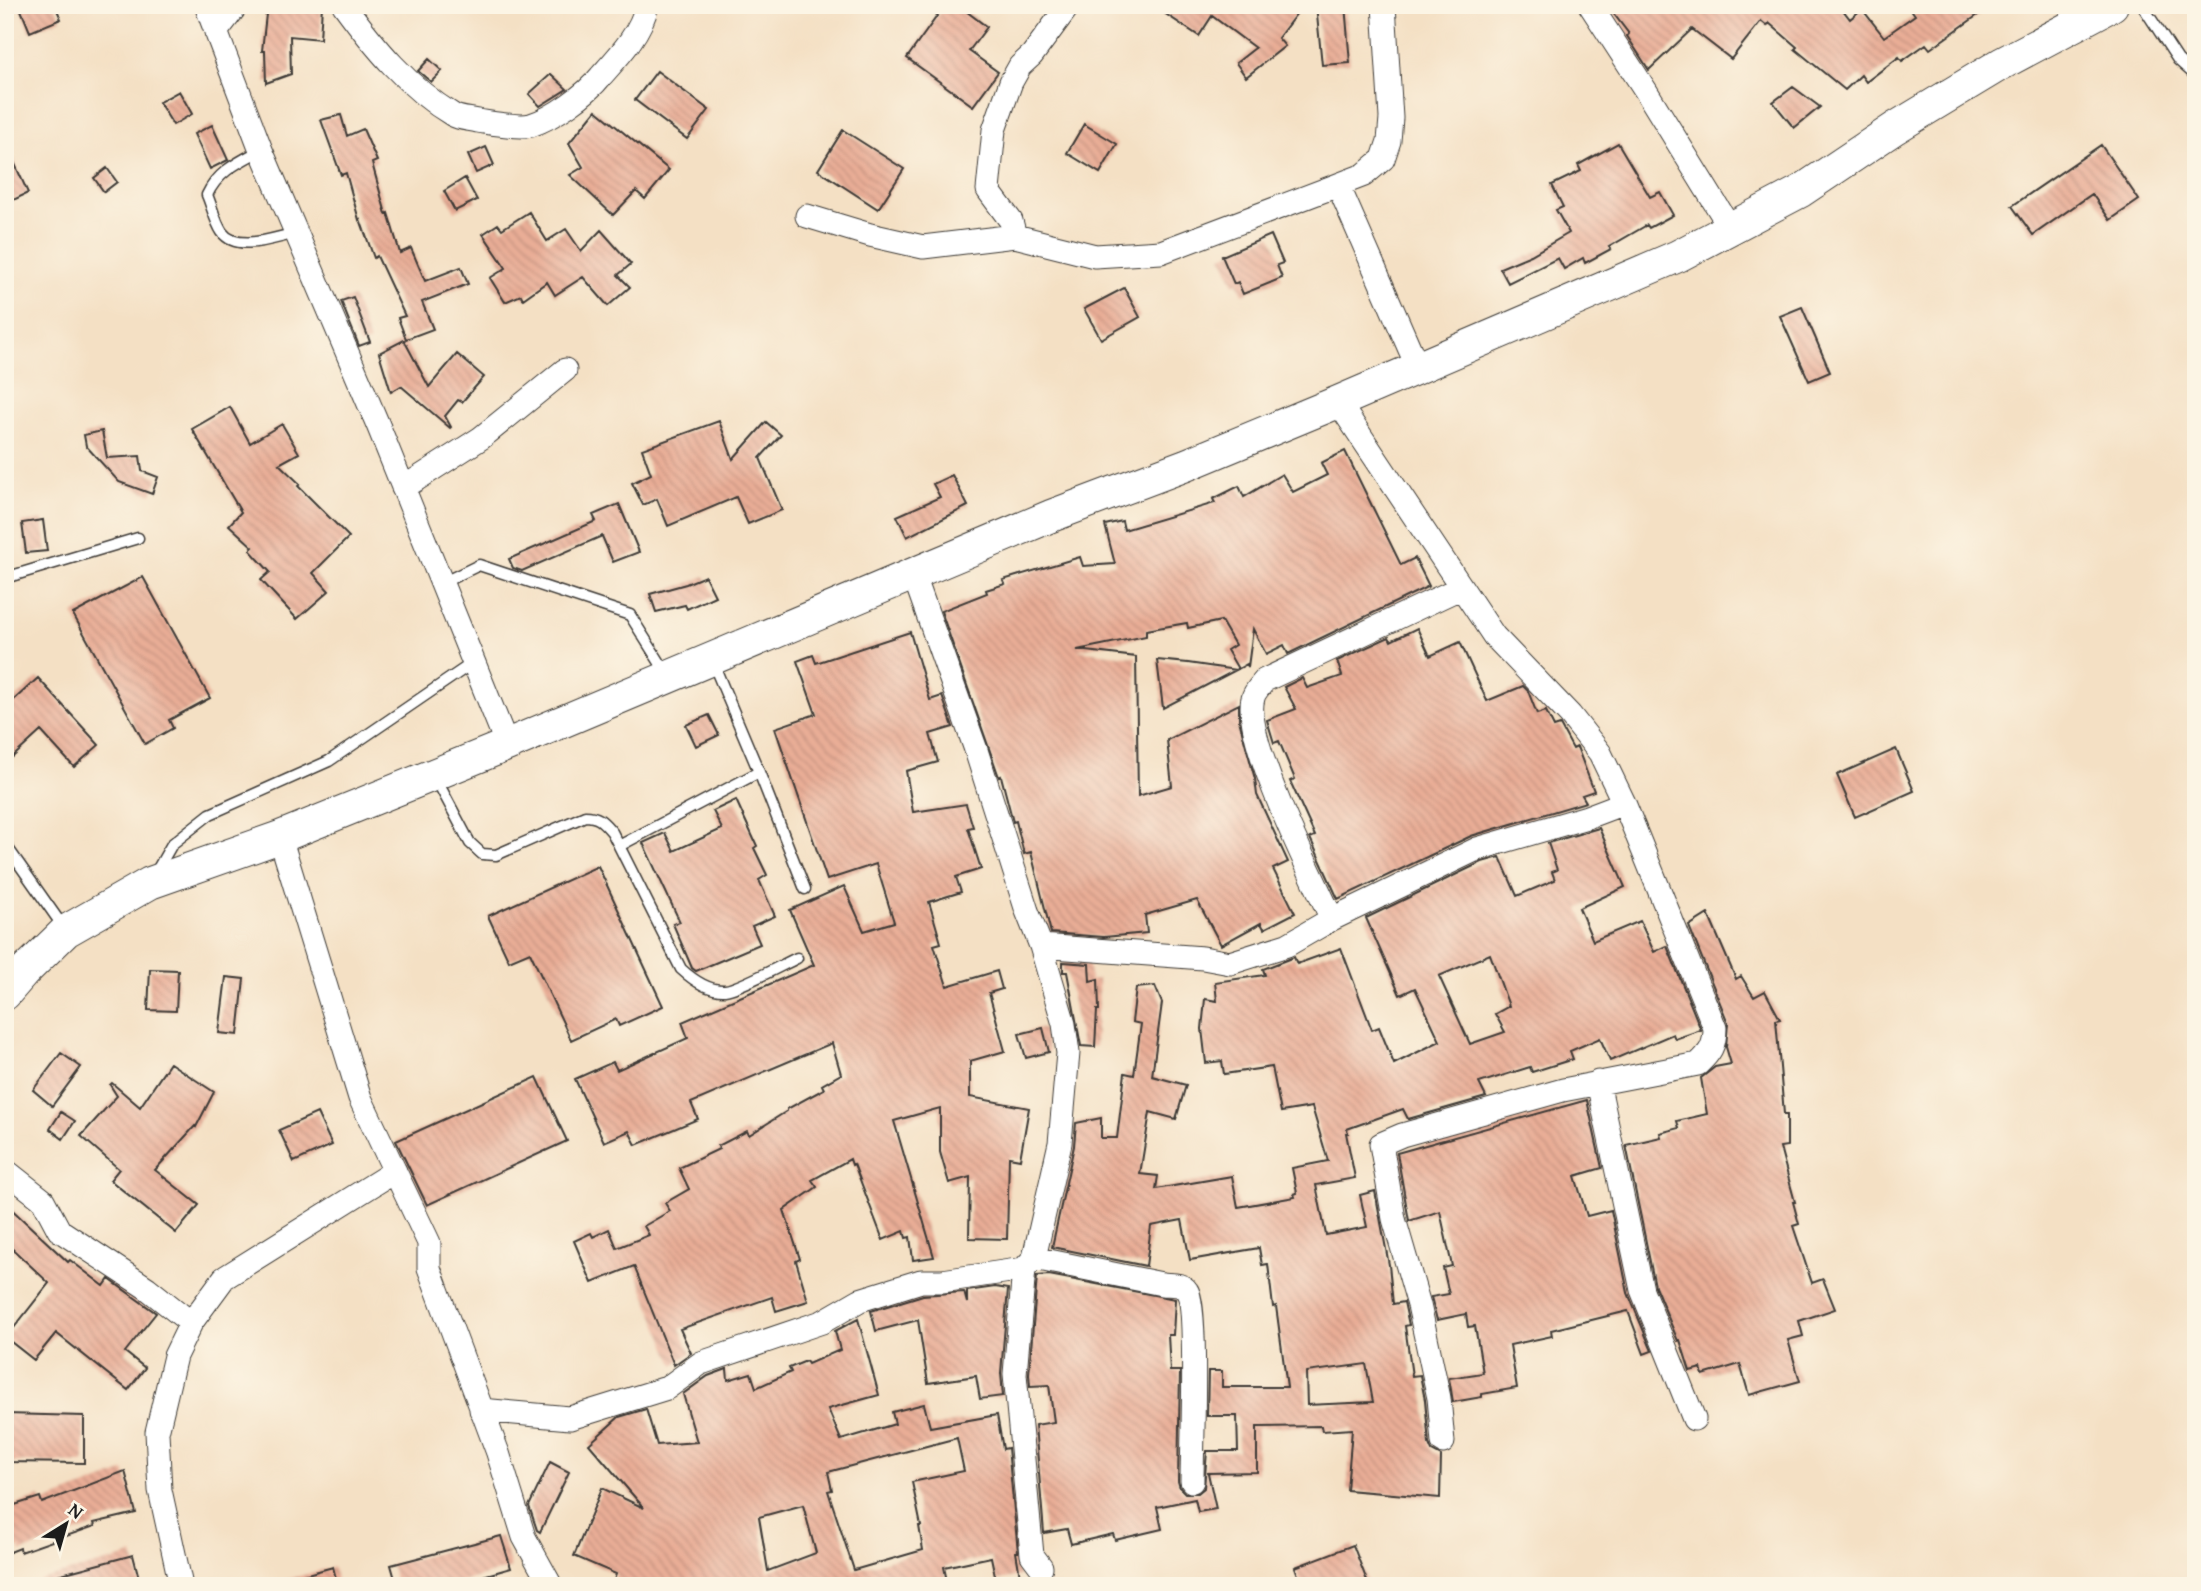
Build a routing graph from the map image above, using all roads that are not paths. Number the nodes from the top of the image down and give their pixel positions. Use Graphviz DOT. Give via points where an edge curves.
graph roads {
  1 [pos="206,5"];
  2 [pos="237,5"];
  3 [pos="344,5"];
  4 [pos="647,5"];
  5 [pos="1069,5"];
  6 [pos="1384,5"];
  7 [pos="1590,5"];
  8 [pos="2112,5"];
  9 [pos="2142,5"];
  10 [pos="216,32"];
  11 [pos="2196,76"];
  12 [pos="261,149"];
  13 [pos="1338,185"];
  14 [pos="807,216"];
  15 [pos="1731,229"];
  16 [pos="297,233"];
  17 [pos="1015,236"];
  18 [pos="1418,368"];
  19 [pos="565,370"];
  20 [pos="1338,402"];
  21 [pos="403,488"];
  22 [pos="138,538"];
  23 [pos="913,573"];
  24 [pos="5,578"];
  25 [pos="442,583"];
  26 [pos="1460,588"];
  27 [pos="711,659"];
  28 [pos="474,662"];
  29 [pos="669,676"];
  30 [pos="507,745"];
  31 [pos="759,772"];
  32 [pos="433,775"];
  33 [pos="1624,803"];
  34 [pos="280,837"];
  35 [pos="5,844"];
  36 [pos="619,846"];
  37 [pos="150,883"];
  38 [pos="805,889"];
  39 [pos="1332,919"];
  40 [pos="65,930"];
  41 [pos="1041,946"];
  42 [pos="797,958"];
  43 [pos="5,994"];
  44 [pos="1598,1082"];
  45 [pos="5,1170"];
  46 [pos="395,1171"];
  47 [pos="1029,1264"];
  48 [pos="191,1322"];
  49 [pos="481,1410"];
  50 [pos="1694,1419"];
  51 [pos="1443,1442"];
  52 [pos="1192,1481"];
  53 [pos="1041,1567"];
  54 [pos="181,1586"];
  55 [pos="551,1586"];
  1 -- 10 [label="street"];
  2 -- 10 [label="street"];
  3 -- 4 [label="street" via="375,47 455,117 531,125 574,102 594,85 628,45"];
  5 -- 17 [label="street" via="1020,66 994,130 988,190 1011,221"];
  6 -- 13 [label="street" via="1389,141 1383,159 1364,175"];
  7 -- 15 [label="street"];
  8 -- 15 [label="street" via="2001,64 1801,191"];
  9 -- 11 [label="lane" via="2178,61"];
  10 -- 12 [label="street"];
  12 -- 16 [label="street"];
  12 -- 16 [label="lane" via="213,182 207,195 222,233 244,243"];
  13 -- 17 [label="street" via="1161,252 1095,256"];
  13 -- 18 [label="street"];
  14 -- 17 [label="street" via="923,247"];
  15 -- 18 [label="street"];
  16 -- 21 [label="street"];
  18 -- 20 [label="street"];
  19 -- 21 [label="street" via="481,439"];
  20 -- 23 [label="street"];
  20 -- 26 [label="street"];
  21 -- 25 [label="street"];
  22 -- 24 [label="lane"];
  23 -- 27 [label="street"];
  23 -- 41 [label="street"];
  25 -- 28 [label="street"];
  25 -- 29 [label="lane" via="479,565 630,615"];
  26 -- 33 [label="street" via="1494,636 1570,715 1600,754"];
  26 -- 39 [label="street" via="1265,680 1253,698 1253,733"];
  27 -- 29 [label="street"];
  27 -- 31 [label="lane"];
  28 -- 30 [label="street"];
  28 -- 37 [label="lane" via="329,761 210,814 172,844"];
  29 -- 30 [label="street"];
  30 -- 32 [label="street"];
  31 -- 36 [label="lane"];
  31 -- 38 [label="lane"];
  32 -- 34 [label="street"];
  32 -- 36 [label="lane" via="470,843 482,854 496,855 585,816 603,821"];
  33 -- 39 [label="street" via="1477,849"];
  33 -- 44 [label="street" via="1715,1028 1715,1039 1712,1051 1698,1065"];
  34 -- 37 [label="street"];
  34 -- 46 [label="street" via="360,1098"];
  35 -- 40 [label="lane"];
  36 -- 42 [label="lane" via="681,969 693,980 727,990"];
  37 -- 40 [label="street"];
  39 -- 41 [label="street" via="1287,945 1230,963"];
  40 -- 43 [label="street"];
  41 -- 47 [label="street" via="1068,1053 1060,1143"];
  44 -- 50 [label="street" via="1642,1290"];
  44 -- 51 [label="street" via="1381,1144 1394,1219 1439,1398"];
  45 -- 48 [label="street" via="43,1200 59,1230"];
  46 -- 48 [label="street" via="224,1278"];
  46 -- 49 [label="street" via="429,1243 429,1268"];
  47 -- 49 [label="street" via="921,1281 860,1300 822,1322 701,1363 667,1388 570,1418"];
  47 -- 52 [label="street" via="1180,1285 1188,1291 1192,1307"];
  47 -- 53 [label="street" via="1014,1374 1032,1555"];
  48 -- 54 [label="street" via="175,1356 157,1432 160,1489"];
  49 -- 55 [label="street" via="524,1537"];
}
